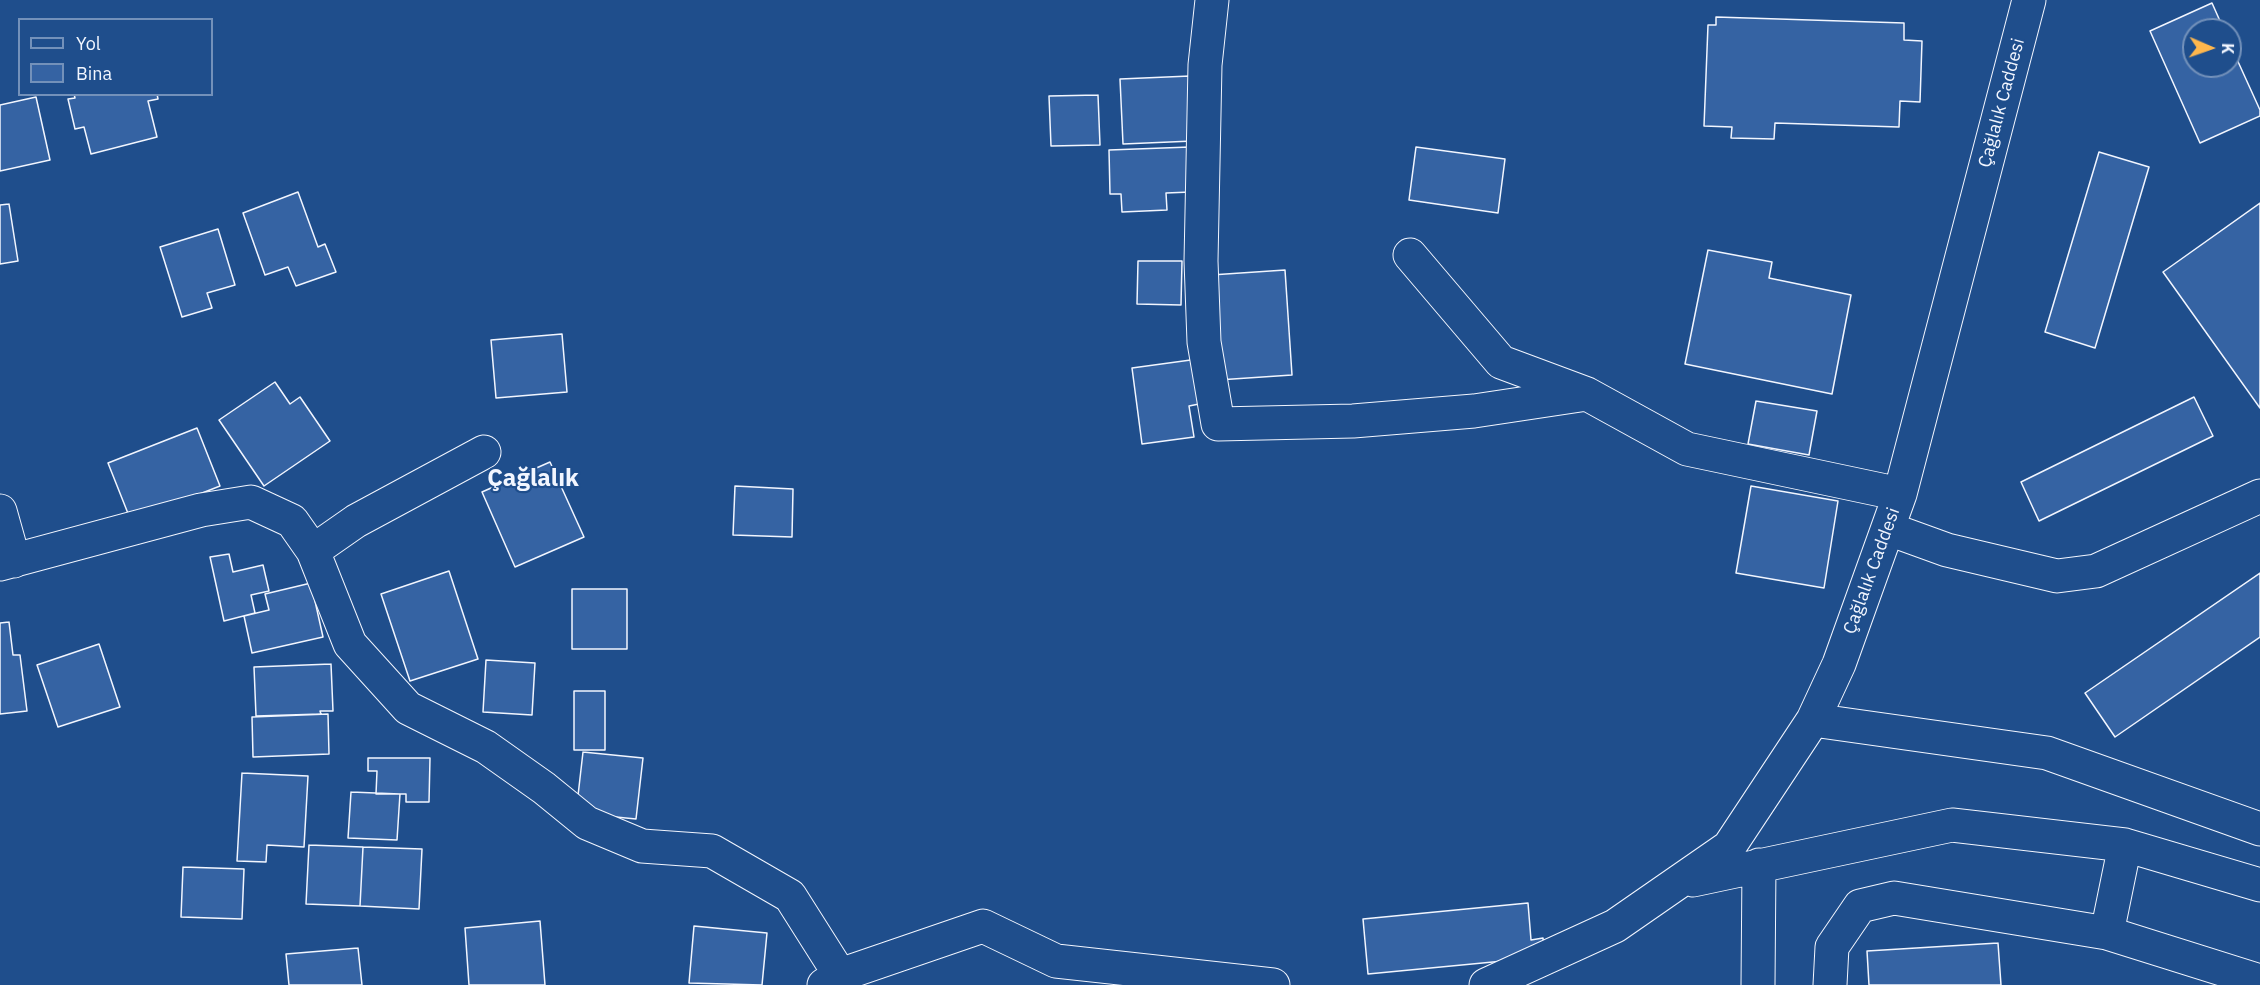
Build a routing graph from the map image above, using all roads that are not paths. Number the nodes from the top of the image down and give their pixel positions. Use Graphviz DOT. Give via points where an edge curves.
graph roads {
  1 [pos="1212,0"];
  2 [pos="2029,0"];
  3 [pos="1410,255"];
  4 [pos="1587,394"];
  5 [pos="484,452"];
  6 [pos="1900,494"];
  7 [pos="2260,496"];
  8 [pos="0,511"];
  9 [pos="1889,529"];
  10 [pos="313,551"];
  11 [pos="7,563"];
  12 [pos="1813,720"];
  13 [pos="2260,829"];
  14 [pos="2125,845"];
  15 [pos="1759,865"];
  16 [pos="1677,883"];
  17 [pos="2260,885"];
  18 [pos="2107,933"];
  19 [pos="1055,973"];
  20 [pos="832,980"];
  21 [pos="2260,981"];
  22 [pos="1273,985"];
  23 [pos="1486,985"];
  24 [pos="1758,985"];
  25 [pos="1830,985"];
  1 -- 4 [label="street" via="1205,66 1201,261 1204,342 1218,424 1353,421 1474,411"];
  2 -- 6 [label="street, Çağlalık Caddesi"];
  3 -- 4 [label="street" via="1501,362"];
  4 -- 6 [label="street" via="1687,449"];
  5 -- 10 [label="street" via="356,521"];
  6 -- 9 [label="street, Çağlalık Caddesi"];
  7 -- 9 [label="street" via="2096,571 2057,576 1947,550"];
  8 -- 11 [label="street"];
  9 -- 12 [label="street, Çağlalık Caddesi" via="1839,664"];
  10 -- 11 [label="street" via="292,521 251,502 201,510"];
  10 -- 20 [label="street" via="350,644 408,708 486,747 587,823 642,846 712,851 790,896"];
  12 -- 13 [label="street" via="2048,753"];
  12 -- 16 [label="street, Çağlalık Caddesi" via="1729,847"];
  14 -- 15 [label="street" via="1952,825"];
  14 -- 17 [label="street"];
  14 -- 18 [label="street"];
  15 -- 16 [label="street"];
  15 -- 24 [label="street"];
  16 -- 23 [label="street, Çağlalık Caddesi" via="1615,926"];
  18 -- 21 [label="street"];
  18 -- 25 [label="street" via="1894,898 1860,906 1832,947"];
  19 -- 20 [label="street" via="983,926"];
  19 -- 22 [label="street"];
}
